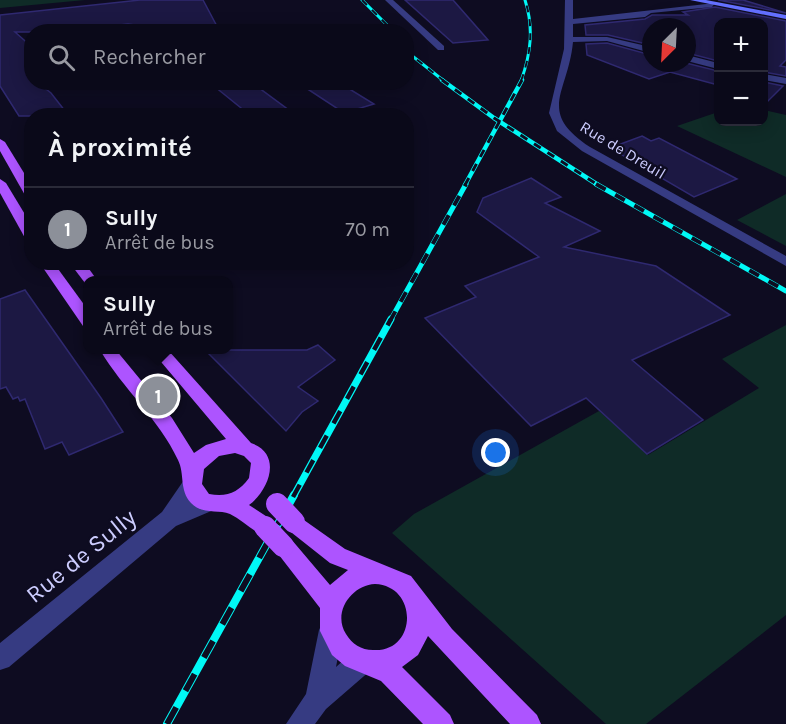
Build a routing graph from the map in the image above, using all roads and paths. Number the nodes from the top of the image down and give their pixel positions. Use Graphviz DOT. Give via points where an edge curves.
graph roads {
  1 [pos="388,0"];
  2 [pos="569,0"];
  3 [pos="694,0"];
  4 [pos="712,5"];
  5 [pos="786,17"];
  6 [pos="570,22"];
  7 [pos="569,40"];
  8 [pos="441,48"];
  9 [pos="642,48"];
  10 [pos="696,60"];
  11 [pos="714,65"];
  12 [pos="768,78"];
  13 [pos="786,81"];
  14 [pos="0,142"];
  15 [pos="0,183"];
  16 [pos="24,183"];
  17 [pos="24,224"];
  18 [pos="786,262"];
  19 [pos="51,270"];
  20 [pos="83,316"];
  21 [pos="111,354"];
  22 [pos="163,354"];
  23 [pos="244,447"];
  24 [pos="261,477"];
  25 [pos="192,479"];
  26 [pos="209,503"];
  27 [pos="230,503"];
  28 [pos="169,519"];
  29 [pos="380,573"];
  30 [pos="332,605"];
  31 [pos="418,605"];
  32 [pos="331,630"];
  33 [pos="0,658"];
  34 [pos="368,662"];
  35 [pos="317,700"];
  36 [pos="299,724"];
  37 [pos="441,724"];
  38 [pos="528,724"];
  1 -- 8 [label="street"];
  2 -- 6 [label="street, Rue de Dreuil"];
  3 -- 4 [label="main road"];
  4 -- 5 [label="main road"];
  4 -- 6 [label="street"];
  6 -- 7 [label="street, Rue de Dreuil"];
  7 -- 9 [label="street" via="607,39"];
  7 -- 18 [label="street, Rue de Dreuil" via="554,108 556,121 566,135"];
  10 -- 11 [label="street"];
  12 -- 13 [label="street"];
  14 -- 16 [label="main road"];
  15 -- 17 [label="main road"];
  19 -- 20 [label="main road"];
  21 -- 25 [label="main road" via="186,454"];
  22 -- 23 [label="main road"];
  23 -- 24 [label="main road" via="259,459"];
  23 -- 25 [label="main road" via="215,449 201,458"];
  24 -- 27 [label="main road" via="250,493"];
  24 -- 29 [label="main road, bridge" via="277,504 294,522 338,556"];
  25 -- 26 [label="main road" via="201,499"];
  25 -- 28 [label="street, Rue de Sully"];
  26 -- 27 [label="main road"];
  26 -- 28 [label="street, Rue de Sully"];
  27 -- 30 [label="main road, bridge" via="265,527"];
  28 -- 33 [label="street, Rue de Sully"];
  29 -- 30 [label="main road" via="351,580"];
  29 -- 31 [label="main road" via="404,583"];
  30 -- 32 [label="main road"];
  31 -- 34 [label="main road" via="417,636 410,647 388,661"];
  31 -- 38 [label="main road" via="450,645"];
  32 -- 34 [label="main road" via="346,653"];
  32 -- 35 [label="street"];
  34 -- 35 [label="street"];
  34 -- 37 [label="main road" via="390,672"];
  35 -- 36 [label="street"];
}
